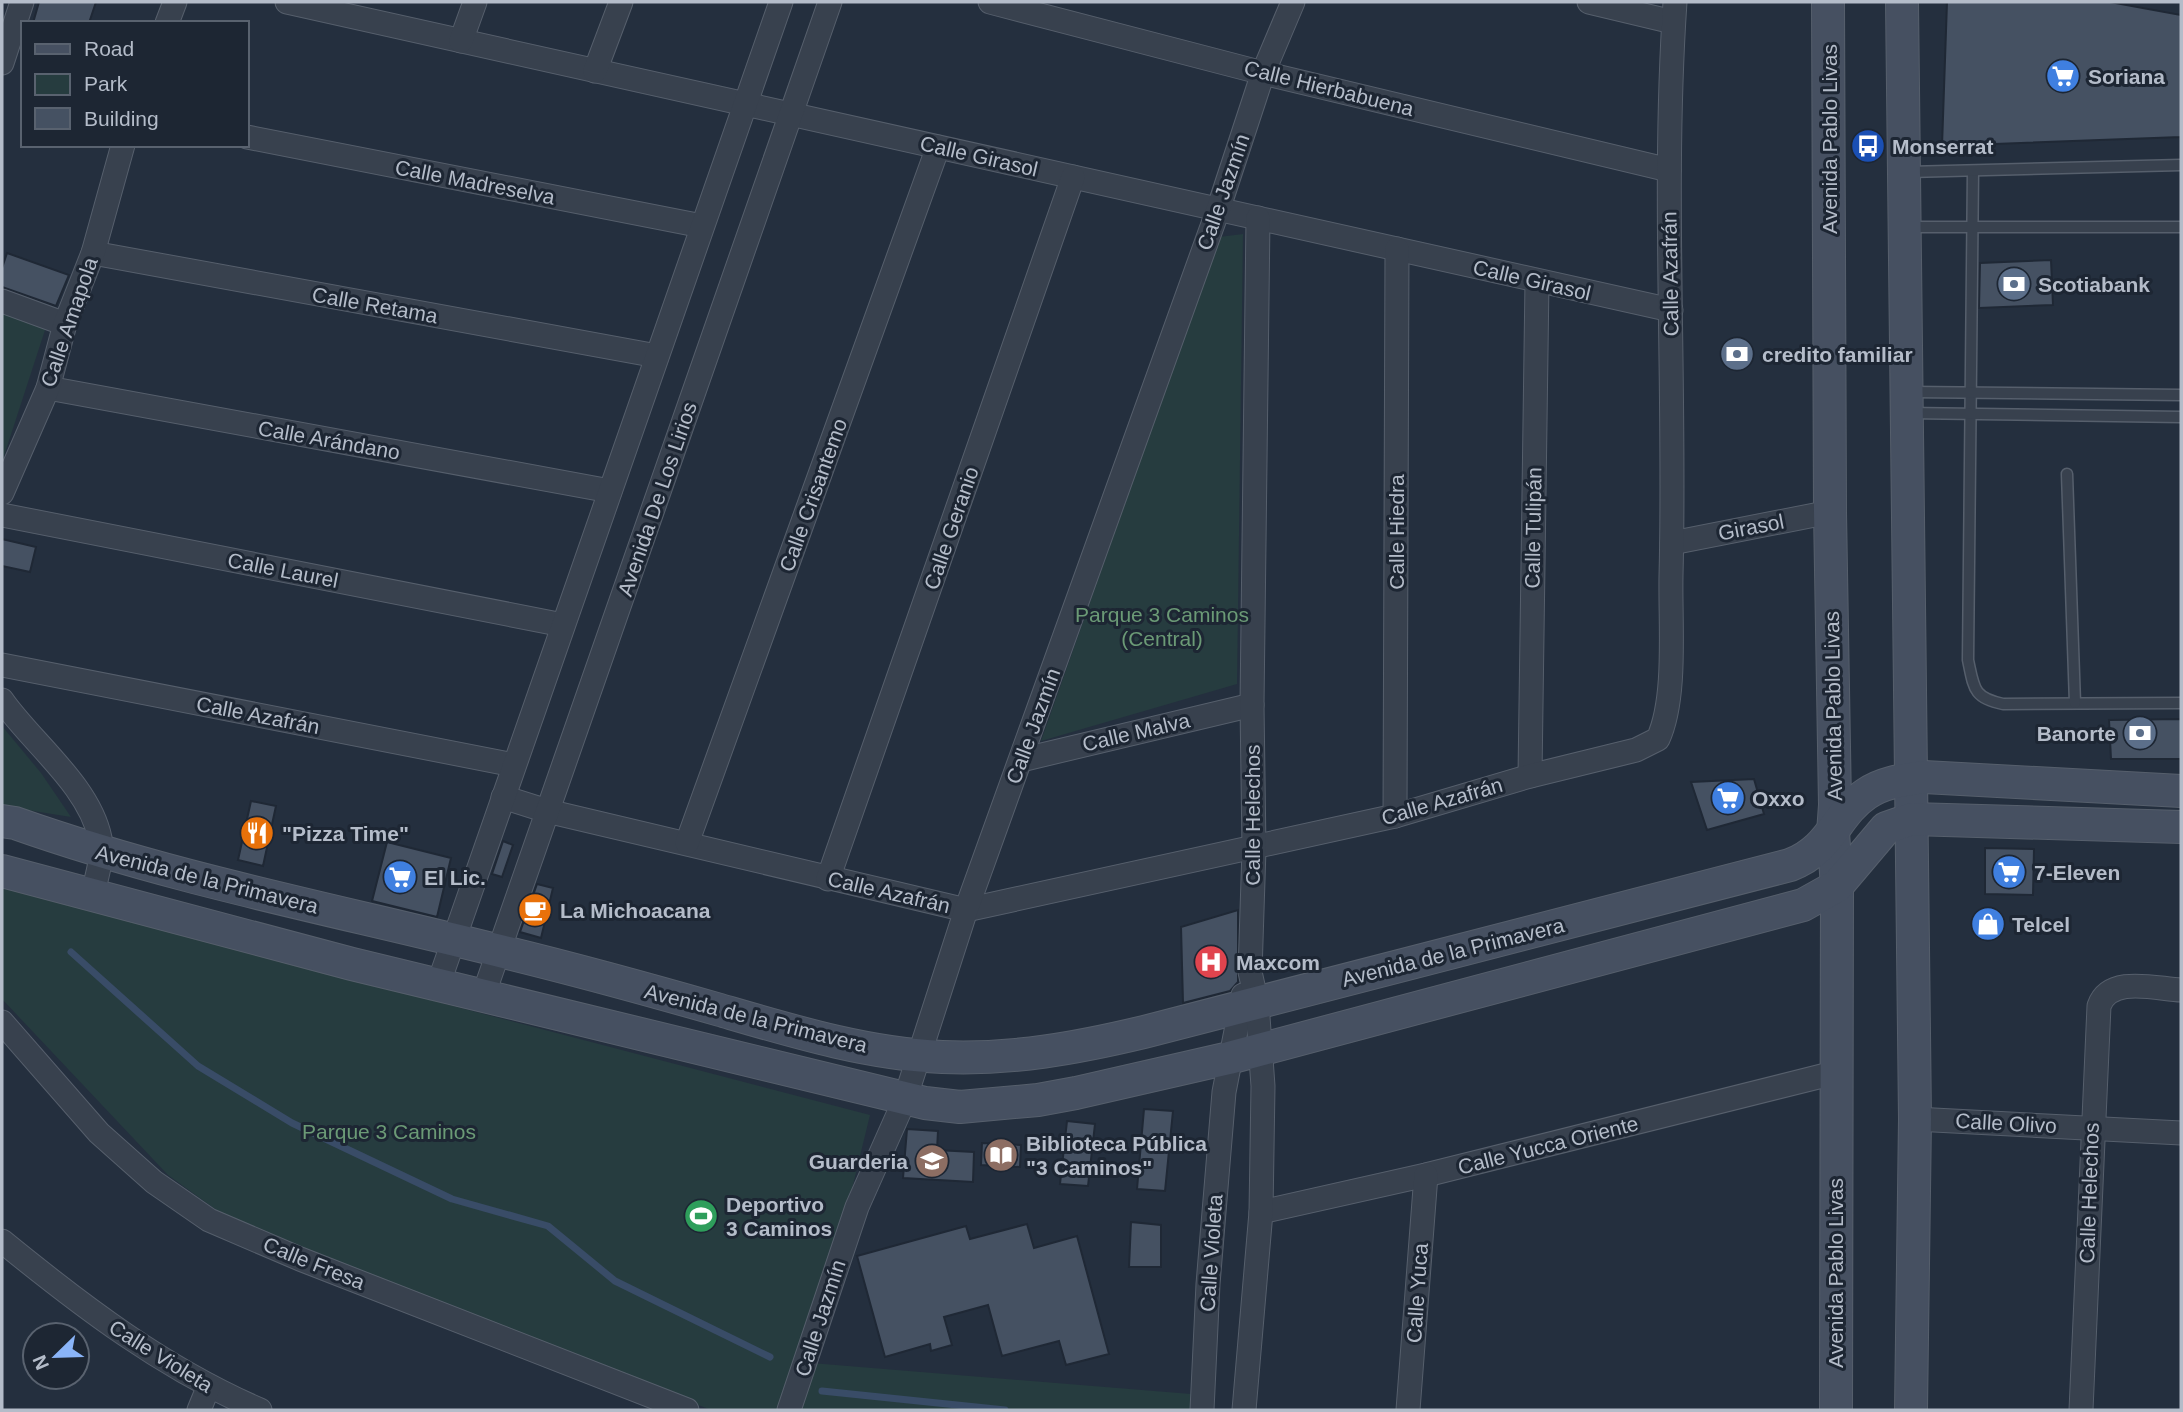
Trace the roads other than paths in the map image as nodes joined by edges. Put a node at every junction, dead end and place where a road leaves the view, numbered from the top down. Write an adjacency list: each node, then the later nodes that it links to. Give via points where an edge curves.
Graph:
1 (22, 2): 17 (street)
2 (175, 2): 15 (street)
3 (287, 2): 13 (street, Calle Girasol)
4 (475, 2): 16 (street)
5 (621, 2): 18 (street)
6 (782, 2): 20 (street)
7 (830, 2): 21 (street, Avenida De Los Lirios)
8 (990, 2): 19 (street, Calle Hierbabuena)
9 (1293, 2): 19 (street, Calle Jazmín)
10 (1590, 2): 14 (street)
11 (1828, 2): 54 (street, Avenida Pablo Livas)
12 (1902, 2): 28 (street)
13 (319, 5): 16 (street, Calle Girasol)
14 (1674, 12): 26 (street, Calle Azafrán)
15 (168, 21)
16 (461, 41): 18 (street, Calle Girasol)
17 (2, 63)
18 (595, 71): 20 (street, Calle Girasol)
19 (1263, 73): 26 (street, Calle Hierbabuena); 30 (street, Calle Jazmín)
20 (746, 104): 21 (street, Calle Girasol); 32 (street)
21 (792, 114): 24 (street, Calle Girasol); 69 (street, Avenida De Los Lirios)
22 (248, 137): 32 (street, Calle Madreselva)
23 (122, 147): 37 (street, Calle Amapola)
24 (938, 147): 29 (street, Calle Girasol); 75 (street, Calle Crisantemo)
25 (2181, 164): 27 (lane)
26 (1669, 170): 40 (street, Calle Azafrán)
27 (1973, 171): 28 (lane); 34 (lane)
28 (1904, 172): 33 (street)
29 (1073, 177): 30 (street, Calle Girasol); 79 (street, Calle Geranio)
30 (1218, 210): 31 (street, Calle Girasol); 63 (street, Calle Jazmín)
31 (1258, 218): 36 (street, Calle Girasol); 62 (street, Calle Helechos)
32 (702, 226): 42 (street)
33 (1905, 227): 34 (lane); 47 (street)
34 (1972, 227): 35 (lane); 44 (lane)
35 (2181, 227)
36 (1397, 249): 38 (street, Calle Girasol); 70 (street, Calle Hiedra)
37 (93, 253): 41 (street, Calle Amapola); 42 (street, Calle Retama)
38 (1536, 281): 40 (street, Calle Girasol); 65 (street, Calle Tulipán)
39 (2, 301): 41 (street)
40 (1671, 310): 56 (street, Calle Azafrán)
41 (65, 324): 43 (street, Calle Amapola)
42 (657, 356): 52 (street)
43 (48, 388): 52 (street, Calle Arándano); 53 (street, Calle Amapola)
44 (1970, 393): 45 (lane); 47 (lane); 48 (lane)
45 (2036, 393): 46 (lane); 49 (lane)
46 (2181, 395)
47 (1905, 403): 48 (lane); 66 (street)
48 (1971, 413): 49 (lane); 61 (lane, via 1968,660 1976,692 1987,701 2003,704)
49 (2035, 414): 50 (lane)
50 (2181, 417)
51 (2067, 474): 61 (lane)
52 (610, 491): 57 (street)
53 (2, 493)
54 (1830, 512): 56 (street, Girasol); 74 (street, Avenida Pablo Livas)
55 (2, 515): 57 (street, Calle Laurel)
56 (1672, 543): 65 (street, Calle Azafrán, via 1668,710 1658,739 1636,750)
57 (563, 625): 64 (street)
58 (2, 665): 64 (street, Calle Azafrán)
59 (2, 700): 77 (street, via 81,799 95,824)
60 (2181, 703): 61 (lane)
61 (2075, 704)
62 (1252, 705): 63 (street, Calle Malva); 76 (street, Calle Helechos)
63 (1021, 760): 82 (street, Calle Jazmín)
64 (514, 765): 68 (street)
65 (1530, 776): 70 (street, Calle Azafrán)
66 (1911, 779): 67 (street, Avenida de la Primavera); 71 (street); 74 (street, Avenida de la Primavera, via 1865,794)
67 (2181, 791)
68 (503, 797): 69 (street, Calle Azafrán); 83 (street)
69 (547, 811): 75 (street, Calle Azafrán); 84 (street, Avenida De Los Lirios)
70 (1395, 816): 76 (street, Calle Azafrán)
71 (1912, 818): 73 (street); 80 (street, Avenida de la Primavera, via 1886,828); 95 (street)
72 (2, 821): 77 (street, Avenida de la Primavera)
73 (2181, 827)
74 (1833, 833): 80 (street, Avenida Pablo Livas); 88 (street, Avenida de la Primavera, via 1806,859 1790,865)
75 (687, 843): 79 (street, Calle Azafrán)
76 (1254, 849): 82 (street, Calle Azafrán); 88 (street, Calle Helechos)
77 (101, 853): 81 (street); 83 (street, Avenida de la Primavera)
78 (2, 871): 81 (street, Avenida de la Primavera)
79 (828, 879): 82 (street, Calle Azafrán)
80 (1837, 886): 90 (street, Avenida de la Primavera, via 1803,905); 93 (street, Avenida Pablo Livas)
81 (92, 897): 85 (street, Avenida de la Primavera)
82 (967, 910): 91 (street, Calle Jazmín)
83 (453, 940): 84 (street, Avenida de la Primavera); 85 (street)
84 (499, 950): 87 (street, Avenida De Los Lirios); 91 (street, Avenida de la Primavera, via 797,1032)
85 (438, 985): 87 (street, Avenida de la Primavera)
86 (2181, 990): 96 (street, Calle Helechos, via 2120,986 2107,993 2099,1006)
87 (483, 996): 94 (street, Avenida de la Primavera)
88 (1248, 1005): 90 (street, Calle Helechos); 91 (street, Avenida de la Primavera, via 1072,1050 1002,1057); 92 (street, Calle Violeta)
89 (2, 1022): 104 (street, Calle Fresa, via 99,1133 154,1182 209,1220)
90 (1260, 1049): 92 (street, Avenida de la Primavera); 99 (street, Calle Helechos)
91 (918, 1056): 94 (street, Calle Jazmín)
92 (1229, 1058): 94 (street, Avenida de la Primavera, via 1038,1101 960,1107); 106 (street, Calle Violeta, via 1208,1284)
93 (1834, 1073): 98 (street, Calle Yucca Oriente); 109 (street, Avenida Pablo Livas)
94 (905, 1099): 105 (street, Calle Jazmín, via 857,1208)
95 (1915, 1119): 96 (street, Calle Olivo); 110 (street)
96 (2091, 1128): 97 (street, Calle Olivo); 111 (street, Calle Helechos)
97 (2181, 1133)
98 (1426, 1175): 99 (street, Calle Yucca Oriente); 108 (street, Calle Yuca)
99 (1261, 1212): 107 (street, Calle Helechos)
100 (2, 1241): 101 (street, Calle Violeta, via 89,1312)
101 (208, 1388): 102 (street); 103 (street, Calle Violeta)
102 (199, 1410)
103 (260, 1410)
104 (687, 1410)
105 (789, 1410)
106 (1202, 1410)
107 (1244, 1410)
108 (1408, 1410)
109 (1836, 1410)
110 (1911, 1410)
111 (2081, 1410)

